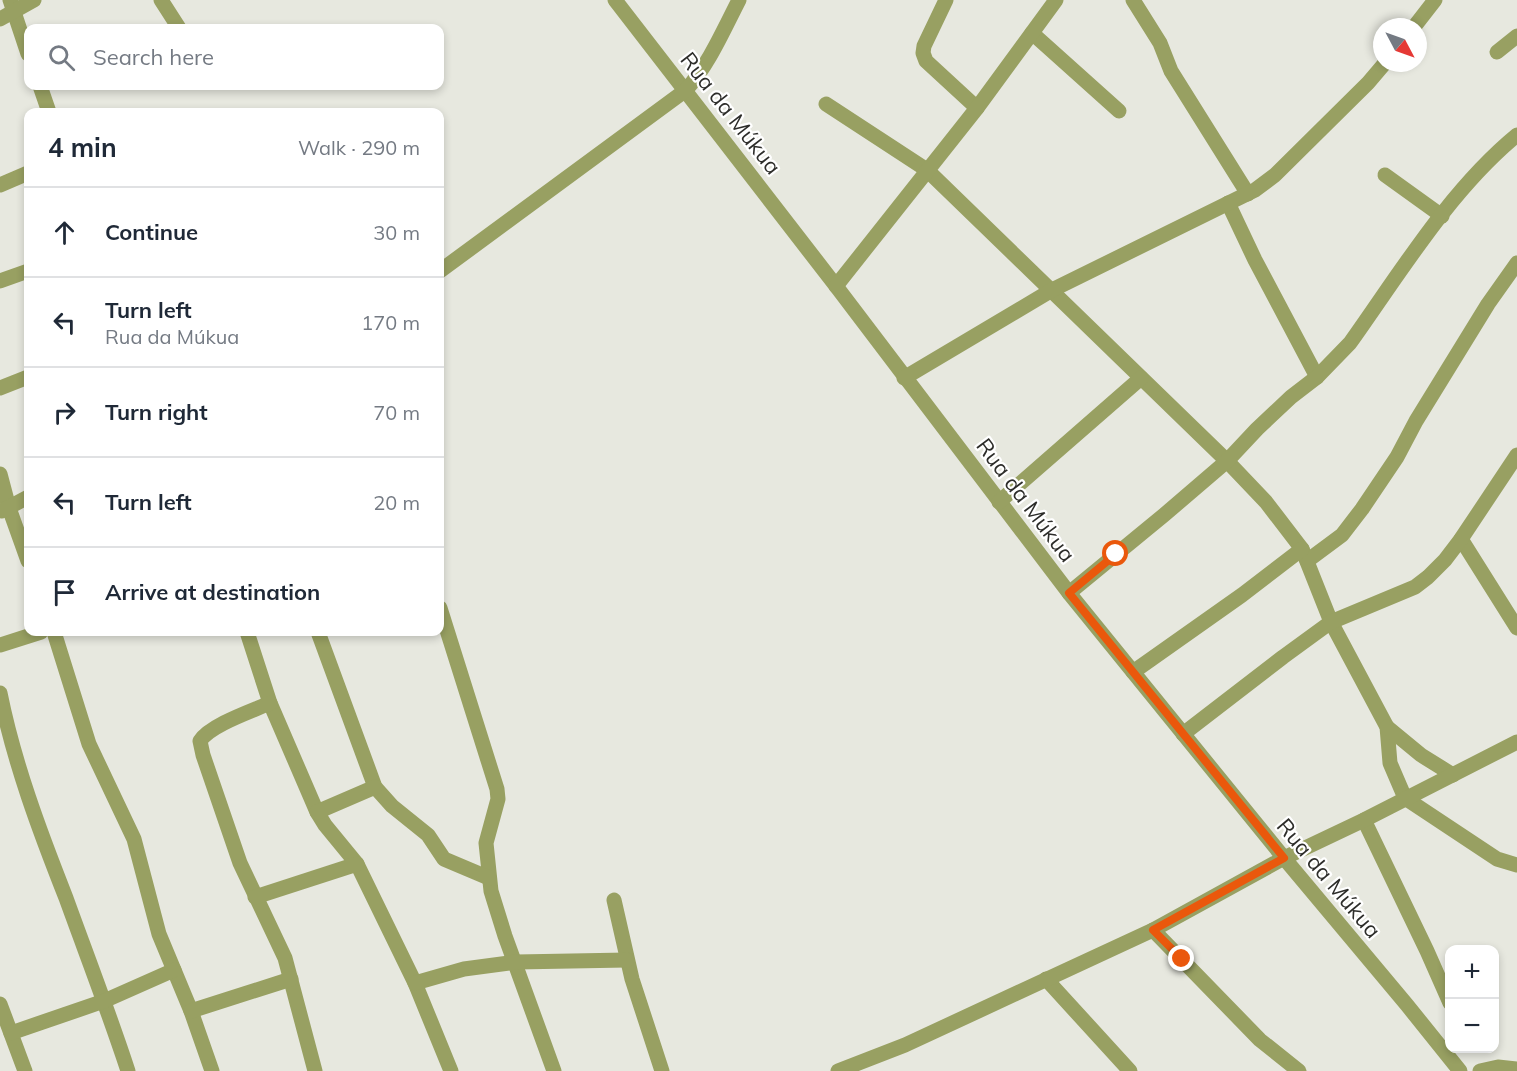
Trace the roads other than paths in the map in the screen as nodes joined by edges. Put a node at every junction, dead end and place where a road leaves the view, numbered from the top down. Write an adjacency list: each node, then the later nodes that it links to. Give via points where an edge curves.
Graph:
1 (34, 0): 9 (street)
2 (161, 0): 11 (street)
3 (615, 0): 18 (street, Rua da Múkua)
4 (739, 0): 18 (street, via 696,79)
5 (946, 0): 21 (street, via 923,53 926,61)
6 (1056, 0): 12 (street)
7 (1435, 0): 10 (street)
8 (1138, 2): 28 (street, via 1171,71)
9 (8, 10): 14 (street)
10 (1421, 18)
11 (176, 24)
12 (1032, 33): 21 (street); 22 (street)
13 (1517, 36): 15 (street)
14 (24, 45)
15 (1497, 52)
16 (1376, 72): 28 (street, via 1275,175)
17 (41, 90): 20 (street)
18 (686, 90): 32 (street); 35 (street, Rua da Múkua)
19 (826, 104): 24 (street)
20 (48, 108)
21 (977, 108): 24 (street)
22 (1119, 111)
23 (1517, 135): 30 (street, via 1475,174)
24 (927, 170): 35 (street); 36 (street)
25 (24, 175): 27 (street)
26 (1385, 175): 30 (street)
27 (0, 185)
28 (1248, 194): 29 (street)
29 (1228, 203): 36 (street); 37 (street)
30 (1442, 216): 37 (street, via 1350,343)
31 (1517, 263): 50 (street, via 1362,509 1342,535)
32 (444, 268)
33 (24, 272): 34 (street)
34 (0, 281)
35 (836, 286): 38 (street, Rua da Múkua)
36 (1052, 290): 38 (street); 39 (street)
37 (1317, 376): 43 (street, via 1278,408)
38 (904, 378): 46 (street, Rua da Múkua)
39 (1141, 378): 43 (street); 46 (street)
40 (24, 379): 41 (street)
41 (0, 388)
42 (1517, 455): 48 (street)
43 (1227, 461): 50 (street, via 1266,502); 51 (street)
44 (0, 474): 47 (street)
45 (24, 499): 47 (street)
46 (999, 502): 51 (street, Rua da Múkua)
47 (4, 510): 49 (street)
48 (1461, 539): 53 (street, via 1445,561 1415,587); 54 (street)
49 (24, 552)
50 (1304, 555): 53 (street); 60 (street)
51 (1069, 593): 60 (street, Rua da Múkua)
52 (444, 622): 74 (street, via 497,789 486,843)
53 (1331, 622): 63 (street); 64 (street)
54 (1517, 628)
55 (28, 636): 59 (street)
56 (55, 636): 80 (street, via 89,744 134,839 159,934)
57 (248, 636): 62 (street)
58 (319, 636): 67 (street)
59 (0, 645)
60 (1133, 672): 64 (street, Rua da Múkua)
61 (0, 693): 85 (street, via 43,838)
62 (270, 703): 69 (street); 75 (street, via 214,728 200,741)
63 (1387, 727): 66 (street); 68 (street, via 1390,763)
64 (1183, 734): 71 (street, Rua da Múkua)
65 (1517, 742): 66 (street)
66 (1453, 775): 68 (street)
67 (375, 787): 69 (street); 74 (street, via 428,835 444,859)
68 (1405, 798): 70 (street); 73 (street, via 1497,859)
69 (317, 812): 72 (street)
70 (1364, 820): 71 (street); 84 (street)
71 (1284, 858): 77 (street); 89 (street, Rua da Múkua)
72 (357, 864): 75 (street); 83 (street)
73 (1517, 865)
74 (489, 878): 79 (street)
75 (255, 897): 81 (street)
76 (615, 900): 78 (street)
77 (1153, 930): 82 (street); 100 (street, via 1260,1040)
78 (627, 960): 79 (street); 97 (street)
79 (516, 962): 83 (street, via 464,969); 96 (street)
80 (174, 970): 85 (street); 87 (street)
81 (291, 979): 87 (street); 94 (street)
82 (1046, 979): 98 (street, via 905,1045); 99 (street)
83 (415, 983): 95 (street)
84 (1447, 999)
85 (104, 1001): 88 (street); 92 (street)
86 (0, 1004): 88 (street)
87 (191, 1011): 93 (street)
88 (11, 1033): 91 (street)
89 (1454, 1060)
90 (1517, 1069): 101 (street, via 1498,1067)
91 (26, 1071)
92 (128, 1071)
93 (212, 1071)
94 (315, 1071)
95 (451, 1071)
96 (554, 1071)
97 (662, 1071)
98 (838, 1071)
99 (1130, 1071)
100 (1299, 1071)
101 (1480, 1071)

